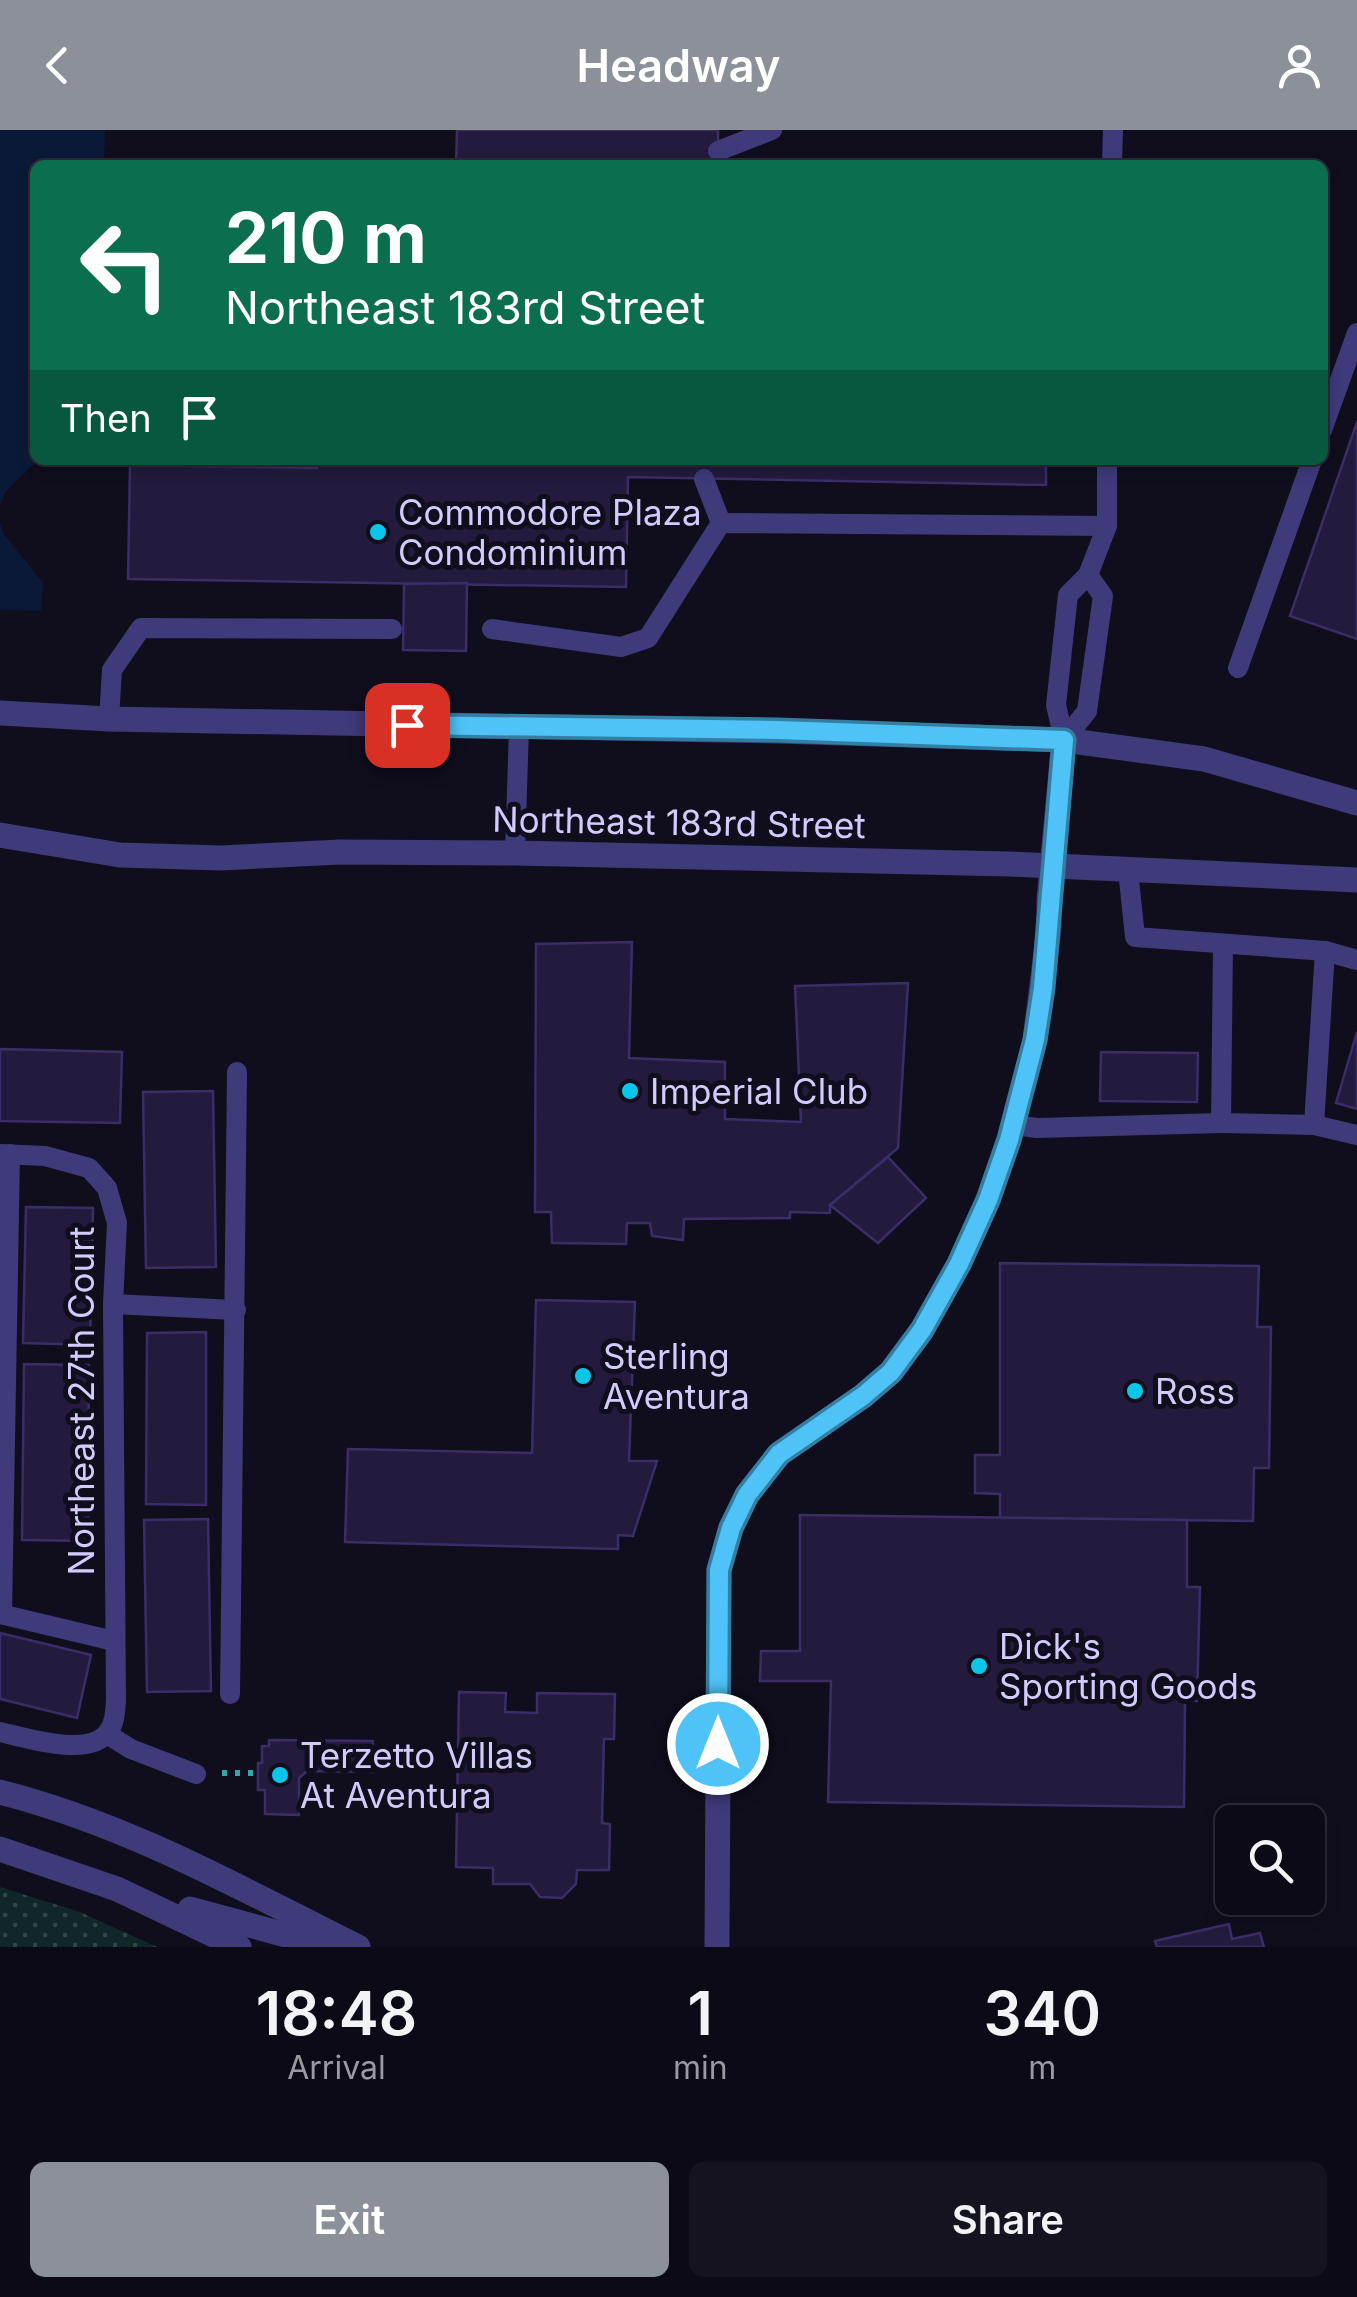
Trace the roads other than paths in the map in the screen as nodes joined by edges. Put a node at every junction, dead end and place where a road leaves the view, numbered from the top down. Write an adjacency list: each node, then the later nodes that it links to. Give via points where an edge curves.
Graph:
1 (772, 130): 3 (lane)
2 (1113, 130): 4 (lane)
3 (718, 151)
4 (1112, 160)
5 (1357, 333): 6 (lane)
6 (1328, 413)
7 (1108, 465): 11 (lane)
8 (1310, 465): 15 (lane)
9 (704, 479): 10 (lane)
10 (721, 523): 11 (lane); 14 (lane, via 648,638 621,647)
11 (1107, 526): 12 (lane)
12 (1088, 575): 19 (lane, via 1068,595 1056,704); 19 (lane, via 1103,596 1090,692 1087,711)
13 (392, 629): 17 (lane, via 141,628 112,670)
14 (492, 629)
15 (1238, 668)
16 (0, 713): 17 (street)
17 (109, 719): 18 (street)
18 (519, 727): 19 (street); 22 (lane)
19 (1064, 740): 20 (street, via 1204,759); 23 (street)
20 (1357, 803)
21 (0, 835): 22 (street, Northeast 183rd Street, via 137,855 221,858)
22 (515, 853): 23 (street, Northeast 183rd Street)
23 (1053, 866): 24 (street, Northeast 183rd Street); 30 (street, via 1038,1022)
24 (1128, 870): 25 (street, Northeast 183rd Street); 26 (lane, via 1135,937)
25 (1357, 880)
26 (1223, 944): 27 (lane); 31 (lane)
27 (1326, 951): 28 (lane); 32 (lane)
28 (1357, 960)
29 (237, 1072): 37 (lane)
30 (1012, 1124): 31 (lane); 50 (street, via 988,1200 922,1330 891,1372 779,1454 731,1528 719,1570)
31 (1221, 1124): 32 (lane)
32 (1314, 1125): 33 (lane)
33 (1357, 1135)
34 (5, 1154): 35 (lane); 36 (lane, Northeast 27th Court, via 89,1168 107,1188 117,1223)
35 (4, 1263): 38 (lane)
36 (113, 1304): 37 (lane); 39 (lane, Northeast 27th Court)
37 (236, 1310): 40 (lane)
38 (1, 1614): 39 (lane)
39 (114, 1641): 42 (lane, Northeast 27th Court, via 116,1701)
40 (230, 1694)
41 (0, 1732): 42 (lane, via 82,1746)
42 (107, 1734): 43 (lane)
43 (196, 1774)
44 (0, 1792): 49 (street, via 146,1843)
45 (0, 1849): 46 (street)
46 (117, 1889): 47 (street); 48 (street)
47 (239, 1947)
48 (330, 1947)
49 (358, 1947)
50 (717, 1947)

